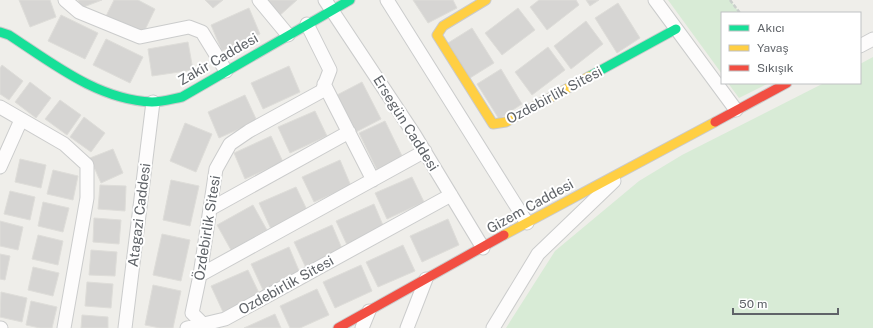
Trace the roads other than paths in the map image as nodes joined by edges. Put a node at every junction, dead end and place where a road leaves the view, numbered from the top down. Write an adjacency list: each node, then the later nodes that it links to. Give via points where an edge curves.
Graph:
1 (65, 0): 15 (street, via 79,12 140,37 189,27 202,32)
2 (259, 0): 12 (street)
3 (350, 0): 7 (street, Zakir Caddesi)
4 (387, 0): 29 (street)
5 (486, 0): 10 (street, Ozdebirlik Sitesi, via 443,26 437,35 493,124 506,122)
6 (655, 0): 10 (street)
7 (329, 5): 9 (street, Zakir Caddesi); 23 (street, Ersegün Caddesi)
8 (0, 24): 11 (street)
9 (307, 24): 12 (street, Zakir Caddesi); 16 (street, via 330,70)
10 (676, 29): 20 (street)
11 (4, 34): 18 (street, Zakir Caddesi, via 74,77 113,96)
12 (288, 35): 15 (street, Zakir Caddesi)
13 (873, 39): 14 (street)
14 (861, 45)
15 (226, 71): 18 (street, Zakir Caddesi, via 182,97)
16 (324, 84): 22 (street); 28 (street, Özdebirlik Sitesi, via 322,91 230,144 216,169)
17 (785, 84): 20 (street, Gizem Caddesi)
18 (153, 102): 36 (street, Atagazi Caddesi)
19 (0, 107): 21 (street)
20 (736, 110): 25 (street, Gizem Caddesi)
21 (21, 120): 24 (street); 35 (street, via 64,144 87,165 87,198)
22 (349, 132): 26 (street); 28 (street)
23 (425, 151): 26 (street); 27 (street, Ersegün Caddesi)
24 (0, 167)
25 (622, 172): 29 (street, Gizem Caddesi); 41 (street, via 538,254)
26 (373, 180): 31 (street)
27 (452, 195): 30 (street, Ersegün Caddesi); 34 (street, Ozdebirlik Sitesi, via 225,319)
28 (210, 209): 31 (street, Özdebirlik Sitesi)
29 (527, 223): 30 (street, Gizem Caddesi)
30 (483, 248): 32 (street, Gizem Caddesi)
31 (200, 275): 34 (street, Özdebirlik Sitesi, via 192,313)
32 (426, 279): 33 (street, Gizem Caddesi); 40 (street)
33 (369, 311): 38 (street, Gizem Caddesi); 39 (street)
34 (202, 323): 37 (street, Ozdebirlik Sitesi)
35 (64, 328)
36 (125, 328)
37 (187, 328)
38 (338, 328)
39 (362, 328)
40 (407, 328)
41 (492, 328)

